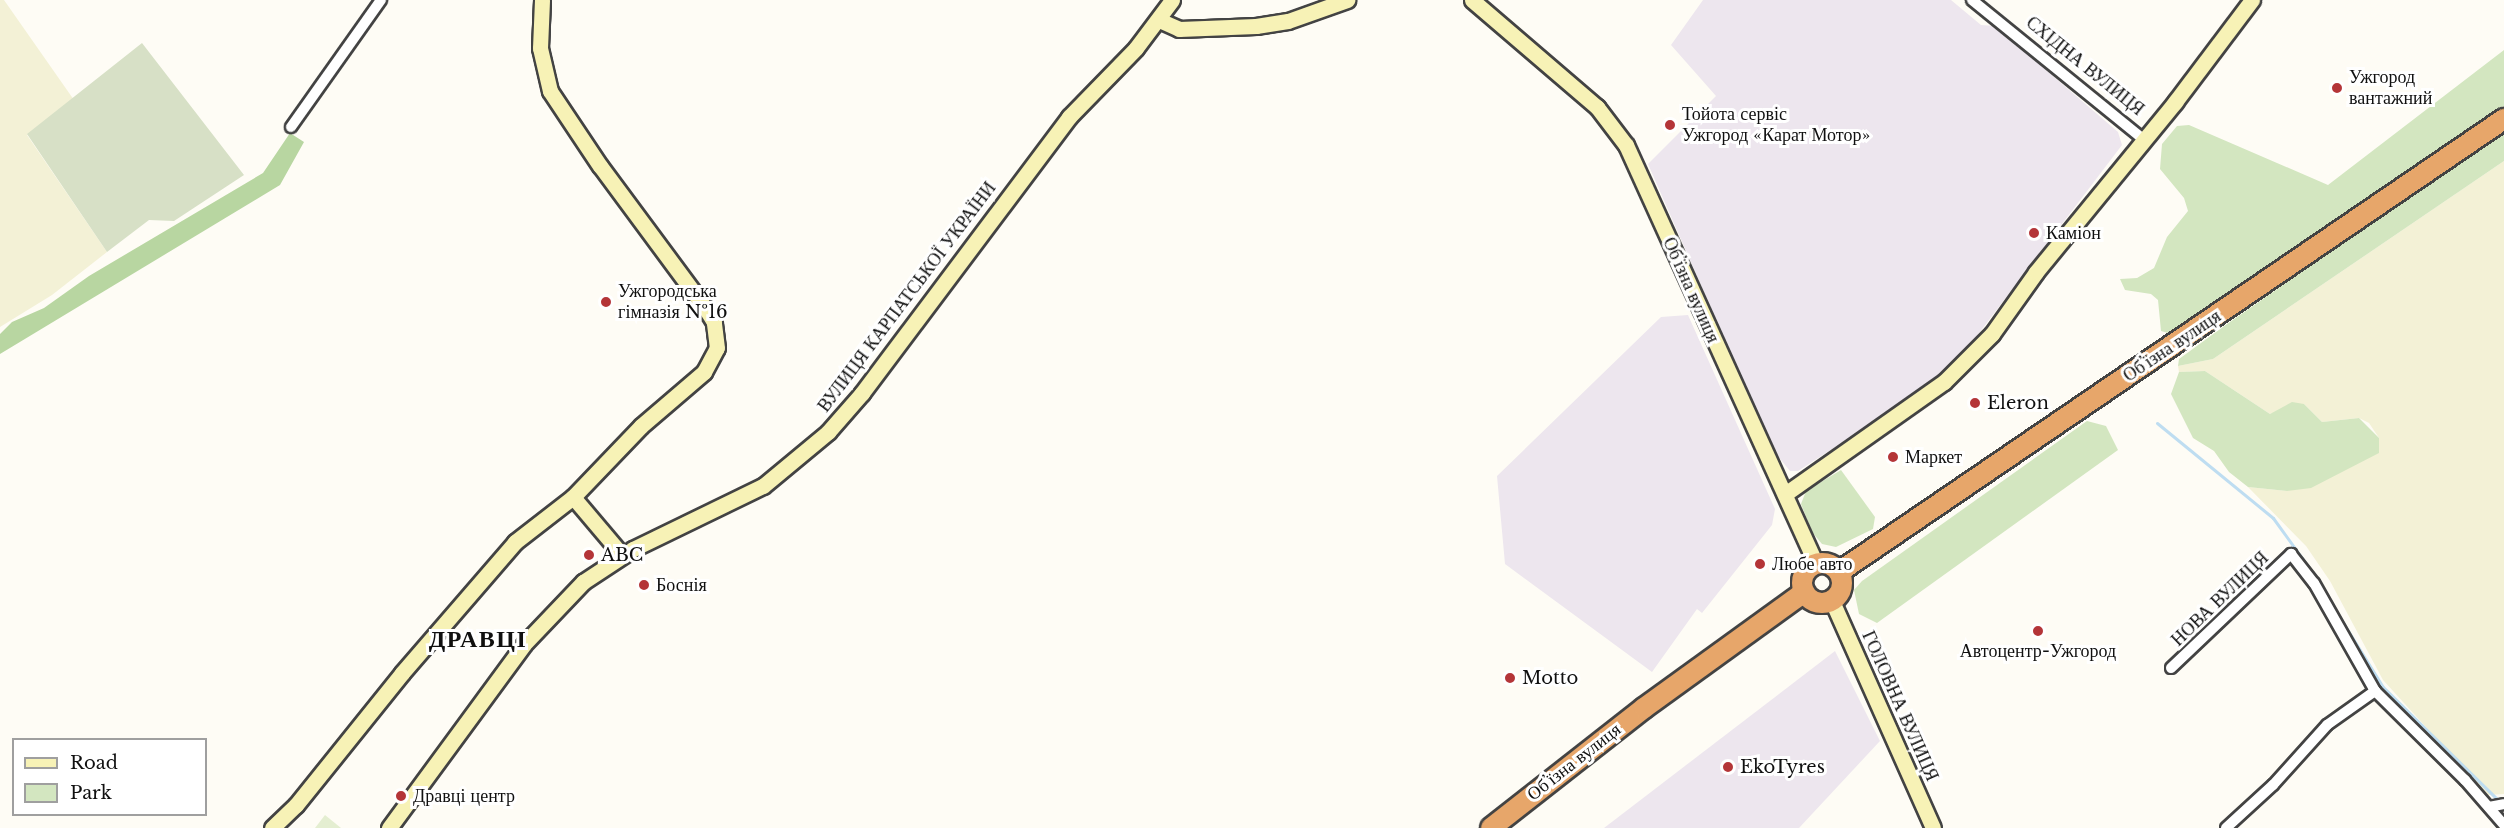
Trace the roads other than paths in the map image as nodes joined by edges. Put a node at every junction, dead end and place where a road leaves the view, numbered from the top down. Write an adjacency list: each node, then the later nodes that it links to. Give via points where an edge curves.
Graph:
1 (381, 0): 9 (street)
2 (542, 0): 12 (street, via 540,48 550,91 706,309 717,336 713,359 704,372 641,426)
3 (1347, 0): 7 (street, via 1288,21 1256,26 1179,29)
4 (1472, 0): 11 (street, Обʼїзна вулиця, via 1565,77 1610,121 1637,168)
5 (1972, 0): 10 (street, СХІДНА ВУЛИЦЯ)
6 (2252, 0): 10 (street, СХІДНА ВУЛИЦЯ)
7 (1166, 9): 13 (street, ВУЛИЦЯ КАРПАТСЬКОЇ УКРАЇНИ, via 1069,117 828,432 763,486)
8 (2504, 119): 15 (highway, Обʼїзна вулиця)
9 (291, 127)
10 (2144, 140): 11 (street, СХІДНА ВУЛИЦЯ, via 1992,334 1944,382)
11 (1785, 494): 14 (street, Обʼїзна вулиця)
12 (573, 497): 13 (street); 23 (street, via 515,542 402,672 296,805)
13 (622, 555): 24 (street, ВУЛИЦЯ КАРПАТСЬКОЇ УКРАЇНИ, via 583,582 524,644)
14 (1815, 564): 15 (highway, via 1829,564); 16 (highway, via 1803,579)
15 (1839, 572): 17 (highway, via 1842,585)
16 (1804, 592): 17 (highway, via 1813,601); 25 (highway, Обʼїзна вулиця, via 1635,714)
17 (1832, 601): 26 (street, ГОЛОВНА ВУЛИЦЯ)
18 (2171, 668): 19 (street, НОВА ВУЛИЦЯ, via 2291,554 2314,583)
19 (2375, 691): 21 (street); 27 (street, via 2327,725)
20 (2504, 804): 21 (street)
21 (2489, 807): 22 (street)
22 (2504, 825)
23 (272, 828)
24 (389, 828)
25 (1491, 828)
26 (1933, 828)
27 (2226, 828)

